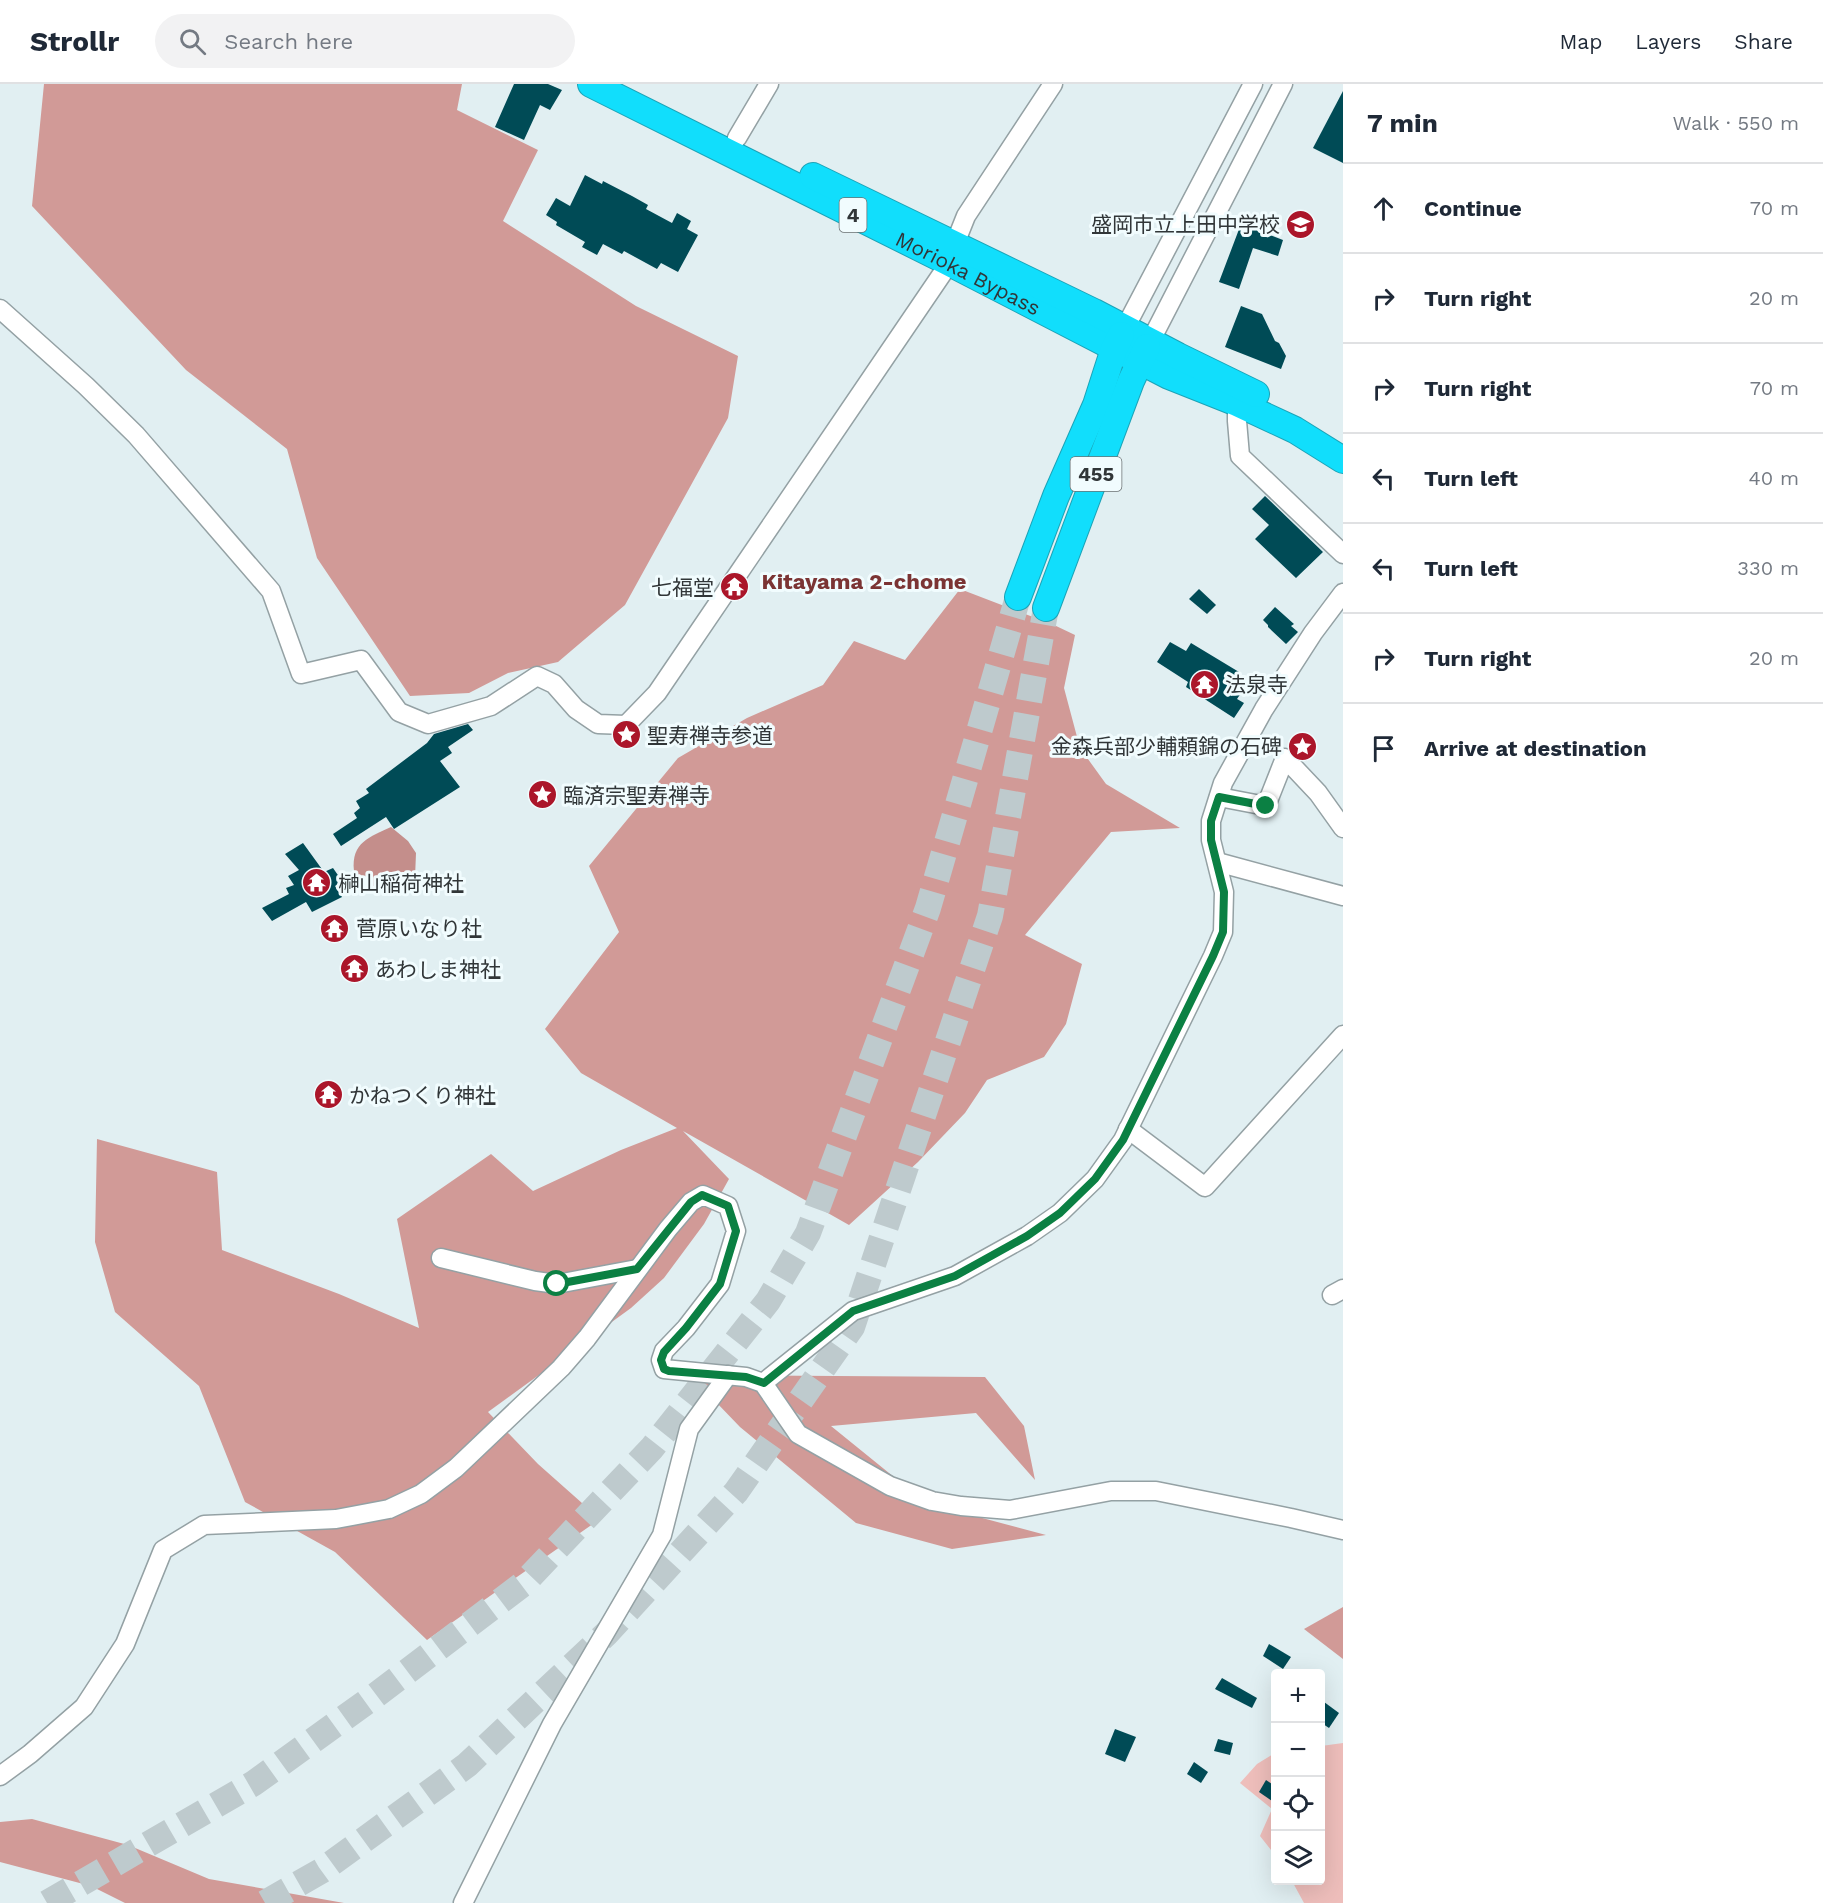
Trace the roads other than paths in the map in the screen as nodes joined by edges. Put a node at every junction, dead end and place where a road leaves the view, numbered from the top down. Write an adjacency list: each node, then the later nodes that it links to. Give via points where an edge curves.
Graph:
1 (591, 84): 8 (highway, Morioka Bypass / 4)
2 (628, 84): 7 (highway, Morioka Bypass / 4)
3 (769, 84): 7 (street)
4 (1053, 84): 8 (street, via 966,216)
5 (1253, 84): 10 (street)
6 (1283, 84): 11 (street)
7 (737, 138): 8 (highway, Morioka Bypass / 4)
8 (952, 253): 9 (street, via 944,271 657,693 626,725 598,724 576,709 554,684 537,676 491,706 429,724 399,712 361,660 301,674 271,591 136,435); 10 (highway, Morioka Bypass / 4)
9 (0, 309)
10 (1119, 339): 11 (highway, Morioka Bypass / 4); 17 (highway, 455)
11 (1145, 351): 12 (highway, Morioka Bypass / 4, via 1169,376); 13 (highway, Morioka Bypass / 4, via 1264,398); 18 (highway, 455)
12 (1238, 403): 14 (highway, Morioka Bypass / 4, via 1295,429); 15 (street, via 1240,456)
13 (1343, 442)
14 (1343, 460)
15 (1343, 554)
16 (1343, 593): 19 (street, via 1264,709)
17 (1018, 597)
18 (1046, 608)
19 (1219, 797): 20 (street, via 1266,806 1284,758 1318,793); 21 (street, via 1211,821)
20 (1343, 828)
21 (1217, 862): 22 (street); 26 (street, via 1224,892 1223,932)
22 (1312, 887): 23 (street); 24 (street)
23 (1343, 896)
24 (1343, 903)
25 (1343, 1035): 26 (street, via 1205,1187)
26 (1128, 1129): 30 (street, via 1095,1179 1060,1213 955,1276 853,1311)
27 (441, 1258): 28 (street, via 557,1284)
28 (637, 1269): 29 (street, via 691,1202 702,1195 728,1206 736,1231 720,1284 661,1360 669,1371); 32 (street, via 561,1368 456,1468 421,1494 389,1509 336,1519 204,1525 163,1550 124,1644 84,1707)
29 (728, 1375): 30 (street); 33 (street, via 689,1429 662,1535 552,1724)
30 (764, 1383): 31 (street, via 798,1434 890,1486 932,1501 1010,1510 1111,1491 1156,1491)
31 (1343, 1530)
32 (0, 1776)
33 (463, 1903)

